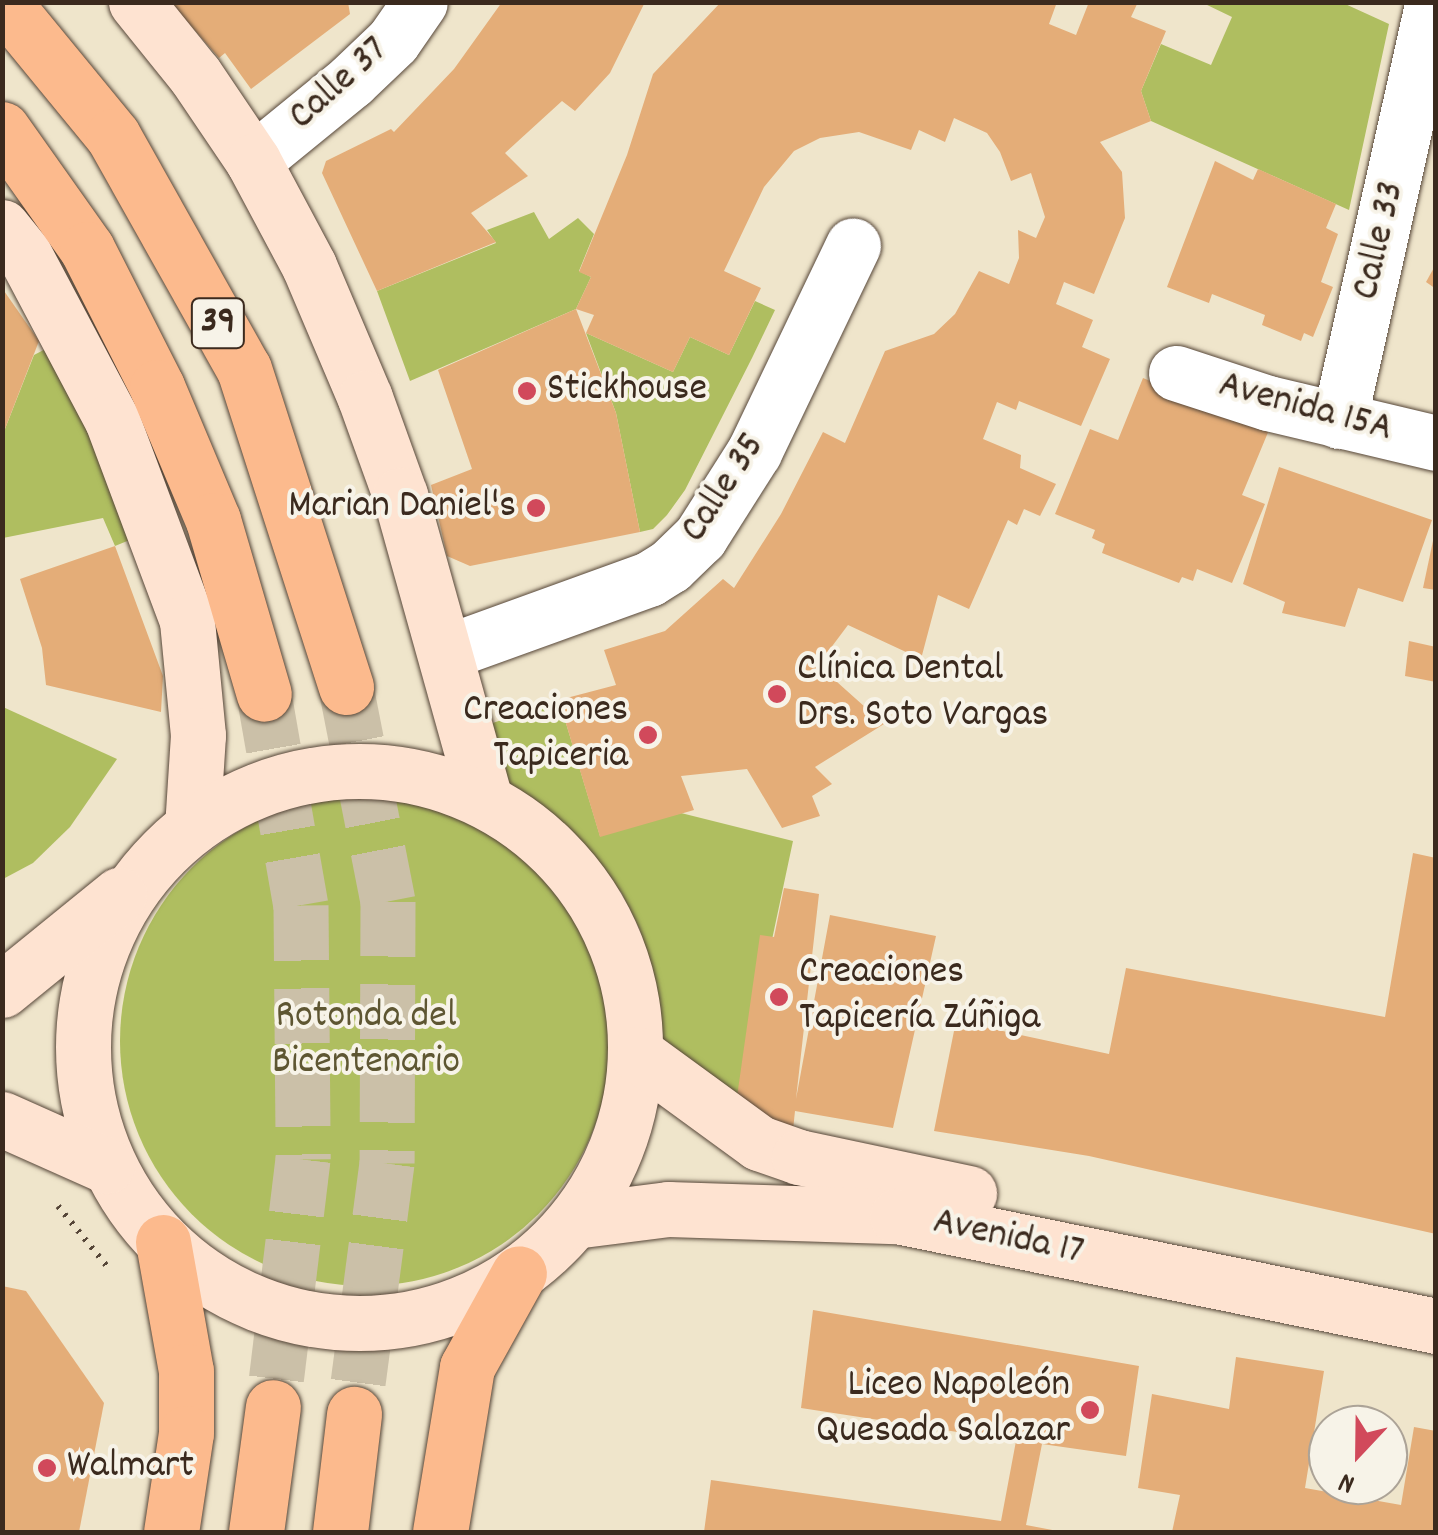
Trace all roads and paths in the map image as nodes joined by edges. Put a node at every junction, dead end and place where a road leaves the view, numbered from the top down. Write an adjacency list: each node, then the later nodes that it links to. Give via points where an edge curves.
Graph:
1 (3, 2): 13 (highway, 39, via 114,136 244,370)
2 (136, 2): 6 (main road)
3 (420, 2): 6 (street, Calle 37, via 351,81)
4 (1433, 18): 10 (street, Calle 33)
5 (2, 129): 14 (highway, 39, via 87,249 157,387 213,520)
6 (253, 161): 12 (main road, via 309,266 366,398)
7 (2, 226): 16 (main road, via 24,254 112,420 187,621 198,736)
8 (853, 246): 12 (street, Calle 35, via 754,452 700,537 649,579)
9 (1176, 373): 10 (street, Avenida 15A)
10 (1339, 421): 11 (street, Avenida 15A)
11 (1436, 443)
12 (446, 652): 15 (main road)
13 (346, 687)
14 (264, 694)
15 (485, 800): 16 (main road, via 433,780 378,770 322,772 268,785); 19 (main road, via 549,845 597,906 628,978)
16 (192, 827): 17 (main road)
17 (133, 884): 18 (main road); 21 (main road, via 99,947 83,1016 84,1088)
18 (2, 990)
19 (637, 1054): 22 (main road, via 619,1143); 25 (main road, Avenida 17, via 759,1143 800,1157)
20 (2, 1119): 21 (main road)
21 (107, 1166): 23 (main road)
22 (574, 1221): 24 (main road); 26 (main road, Avenida 17, via 668,1209 898,1216)
23 (164, 1242): 24 (main road, via 243,1296 336,1322 432,1312); 29 (highway, via 186,1371 186,1433)
24 (519, 1272): 32 (highway, via 467,1367)
25 (1436, 1291)
26 (1436, 1326)
27 (272, 1407): 30 (highway)
28 (354, 1414): 31 (highway)
29 (171, 1532)
30 (256, 1532)
31 (340, 1532)
32 (440, 1532)

